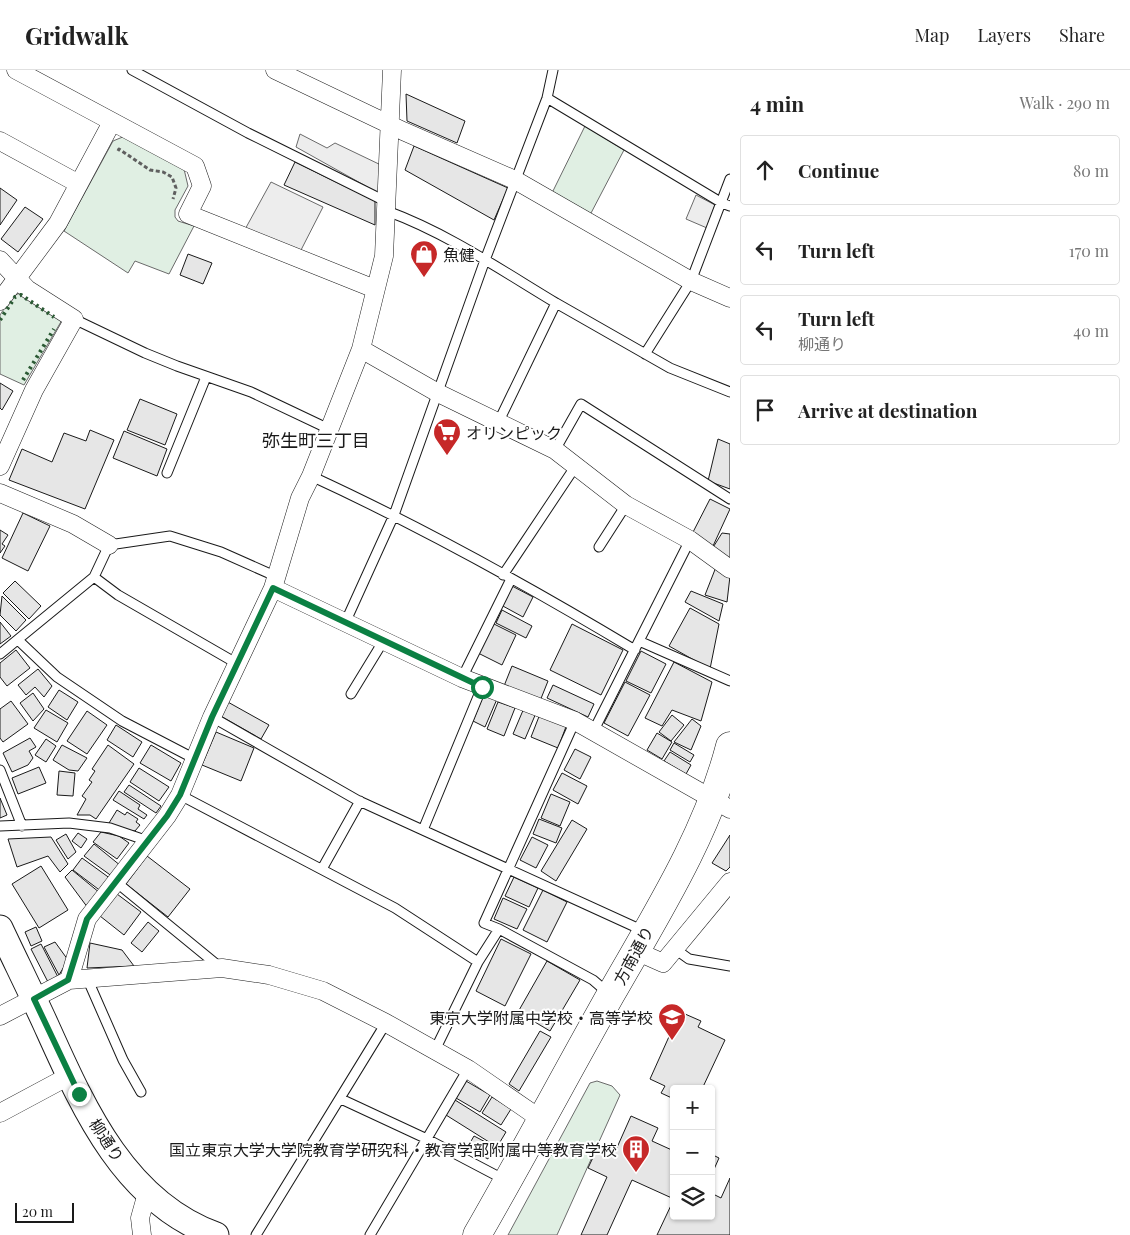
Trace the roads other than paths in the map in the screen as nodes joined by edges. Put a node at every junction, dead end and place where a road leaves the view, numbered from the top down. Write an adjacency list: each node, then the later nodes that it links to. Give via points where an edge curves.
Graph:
1 (16, 70): 7 (street)
2 (132, 70): 14 (lane)
3 (275, 70): 8 (street)
4 (392, 70): 8 (street)
5 (553, 70): 6 (lane)
6 (547, 98): 11 (lane); 13 (lane)
7 (112, 122): 12 (street); 19 (street, via 195,166 202,186 188,214)
8 (391, 124): 11 (street); 14 (street)
9 (0, 141): 12 (street)
10 (730, 178): 13 (lane)
11 (515, 180): 16 (lane); 18 (street)
12 (79, 184): 17 (street, via 58,223)
13 (726, 205): 18 (lane)
14 (387, 206): 16 (lane); 19 (street, via 384,256)
15 (0, 260): 17 (street)
16 (485, 260): 22 (lane); 28 (lane)
17 (16, 277): 21 (street); 23 (street, via 27,289)
18 (691, 281): 20 (street); 25 (lane)
19 (375, 289): 24 (street)
20 (730, 298)
21 (0, 301)
22 (556, 303): 25 (lane); 29 (lane)
23 (74, 319): 26 (lane, via 145,353); 32 (street, via 34,390)
24 (361, 349): 28 (street); 30 (street)
25 (644, 354): 27 (lane)
26 (206, 377): 30 (lane, via 251,392); 34 (lane)
27 (730, 392)
28 (438, 393): 29 (street); 39 (lane)
29 (498, 422): 31 (street)
30 (329, 429): 35 (street)
31 (555, 450): 33 (street); 37 (lane, via 582,404)
32 (0, 466)
33 (575, 467): 38 (street); 44 (lane)
34 (167, 473)
35 (311, 476): 39 (lane); 46 (street, via 300,498)
36 (0, 494): 41 (street, via 73,524)
37 (730, 499)
38 (626, 505): 40 (street); 42 (lane)
39 (394, 515): 44 (lane); 47 (lane)
40 (690, 540): 43 (street); 50 (lane)
41 (109, 545): 45 (lane); 46 (lane, via 170,536 221,552)
42 (599, 547)
43 (730, 569)
44 (507, 577): 51 (lane); 54 (lane)
45 (94, 578): 48 (lane); 53 (lane)
46 (274, 582): 47 (street); 53 (street)
47 (345, 623): 49 (street)
48 (18, 640): 52 (lane); 62 (lane, via 57,677 122,720)
49 (384, 640): 54 (street); 57 (lane)
50 (639, 641): 51 (lane); 55 (lane)
51 (635, 650): 60 (lane)
52 (0, 654)
53 (236, 663): 58 (street)
54 (462, 678): 56 (street)
55 (730, 681)
56 (482, 687): 59 (street); 69 (lane)
57 (351, 694)
58 (212, 717): 62 (street); 65 (lane)
59 (575, 721): 60 (street); 72 (lane)
60 (594, 730): 66 (street)
61 (730, 746): 66 (main road, 方南通り)
62 (195, 759): 64 (street)
63 (0, 770): 68 (lane)
64 (180, 795): 70 (street); 71 (lane)
65 (360, 801): 69 (lane); 71 (lane)
66 (722, 804): 77 (main road, 方南通り)
67 (0, 826): 68 (lane)
68 (22, 826): 70 (lane, via 69,823 110,828)
69 (423, 830): 72 (lane)
70 (148, 841): 73 (street)
71 (322, 869): 79 (lane, via 395,908)
72 (510, 869): 76 (lane, via 484,923); 77 (lane)
73 (116, 882): 81 (lane); 83 (street, via 87,919)
74 (730, 882): 78 (street)
75 (0, 928): 85 (street, 柳通り)
76 (499, 929): 79 (lane); 84 (lane, via 593,980)
77 (641, 941): 78 (street, via 663,963); 84 (main road, 方南通り)
78 (675, 949): 80 (lane, via 689,959)
79 (478, 962): 88 (lane)
80 (730, 966)
81 (222, 968): 82 (street); 87 (street, via 269,975 323,991)
82 (87, 978): 83 (street); 91 (lane, via 123,1060)
83 (68, 980): 85 (street)
84 (610, 995): 94 (main road, 方南通り)
85 (34, 999): 86 (street); 90 (street, 柳通り)
86 (0, 1016)
87 (386, 1023): 88 (street); 92 (lane)
88 (435, 1050): 89 (street)
89 (468, 1069): 94 (street); 95 (lane)
90 (69, 1076): 93 (street); 97 (street, 柳通り, via 102,1137)
91 (141, 1092)
92 (341, 1099): 95 (lane); 100 (lane)
93 (0, 1113)
94 (542, 1120): 96 (main road, 方南通り)
95 (428, 1138): 96 (lane); 101 (lane)
96 (508, 1181): 102 (main road, 方南通り)
97 (147, 1193): 98 (street, via 140,1218); 99 (street, 柳通り)
98 (142, 1235)
99 (216, 1235)
100 (256, 1235)
101 (370, 1235)
102 (477, 1235)

